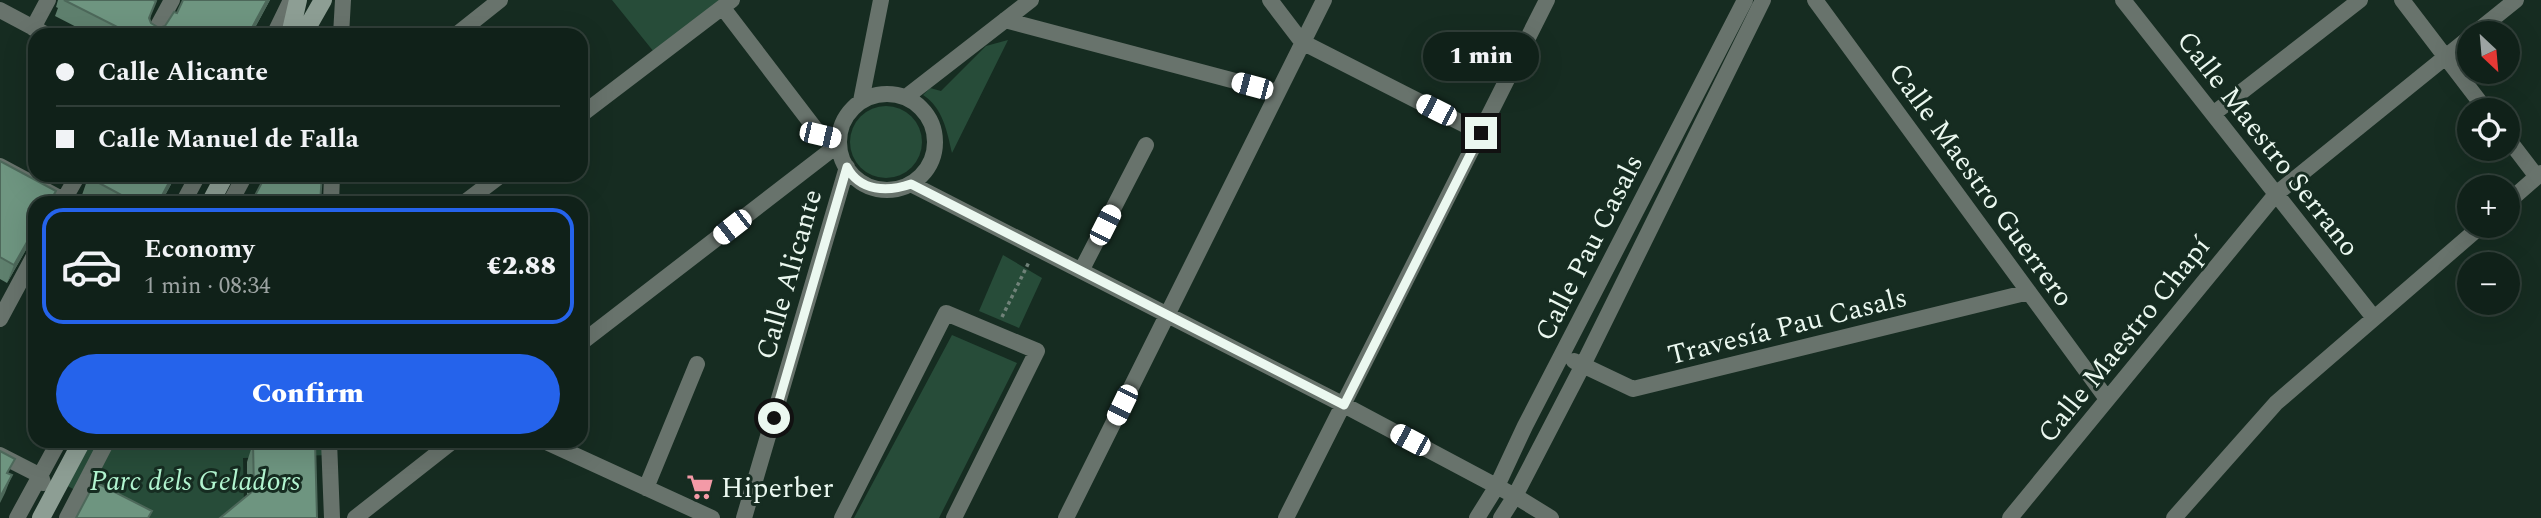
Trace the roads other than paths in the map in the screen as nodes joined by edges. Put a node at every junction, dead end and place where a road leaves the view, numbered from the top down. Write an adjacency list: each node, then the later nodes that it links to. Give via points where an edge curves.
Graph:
1 (48, 0): 25 (street)
2 (172, 0): 26 (street)
3 (291, 0): 27 (street)
4 (299, 0): 28 (main road)
5 (323, 0): 29 (main road)
6 (343, 0): 30 (street)
7 (500, 0): 31 (street)
8 (881, 0): 38 (street)
9 (1270, 0): 32 (street)
10 (1324, 0): 32 (street)
11 (1547, 0): 41 (street)
12 (1745, 0): 64 (street, Calle Pau Casals)
13 (1763, 0): 66 (street, Calle Pau Casals)
14 (1815, 0): 59 (street, Calle Maestro Guerrero)
15 (2123, 0): 40 (street, Calle Maestro Serrano)
16 (2360, 0): 40 (street)
17 (2402, 0): 34 (street)
18 (2516, 0): 23 (street)
19 (1023, 3): 22 (street)
20 (727, 4): 39 (street); 42 (street, via 820,135)
21 (0, 10): 24 (street)
22 (1005, 20): 35 (street); 36 (street)
23 (2490, 21)
24 (34, 28)
25 (41, 28)
26 (157, 28)
27 (277, 28)
28 (292, 28)
29 (307, 28)
30 (341, 28)
31 (465, 28)
32 (1302, 41): 35 (street); 41 (street)
33 (2457, 48): 34 (street, Calle Maestro Chapí)
34 (2445, 57): 37 (street); 53 (street, Calle Maestro Chapí)
35 (1277, 92): 60 (street)
36 (906, 97): 38 (street, via 890,93); 51 (street, via 932,121 936,138 928,168)
37 (2477, 98)
38 (861, 101): 42 (street, via 849,113)
39 (588, 110)
40 (2213, 114): 53 (street, Calle Maestro Serrano)
41 (1481, 133): 68 (street)
42 (839, 142): 46 (street); 63 (street)
43 (1146, 145): 58 (street)
44 (2520, 153): 47 (street)
45 (0, 166): 48 (street)
46 (847, 167): 51 (street, via 862,183 878,189); 86 (street, Calle Alicante)
47 (2539, 175): 52 (street)
48 (28, 182)
49 (29, 182): 54 (street)
50 (492, 182): 55 (street)
51 (911, 184): 58 (street)
52 (2520, 192)
53 (2276, 194): 61 (street, Calle Maestro Serrano); 67 (street, Calle Maestro Chapí)
54 (54, 196)
55 (473, 196)
56 (2467, 238): 61 (street)
57 (28, 267): 62 (street)
58 (1081, 271): 60 (street)
59 (2029, 292): 66 (street, Travesía Pau Casals, via 1633,389); 67 (street, Calle Maestro Guerrero)
60 (1167, 314): 68 (street); 89 (street)
61 (2374, 318): 95 (street, via 2276,403)
62 (0, 319)
63 (588, 337)
64 (1562, 354): 66 (street, Travesía Pau Casals); 77 (street, Calle Pau Casals)
65 (697, 364): 78 (street)
66 (1583, 365): 79 (street, Calle Pau Casals)
67 (2107, 399): 94 (street, Calle Maestro Chapí)
68 (1344, 405): 77 (street); 90 (street)
69 (55, 448): 76 (street)
70 (78, 448): 80 (main road)
71 (103, 448): 82 (street)
72 (329, 448): 83 (street)
73 (444, 448): 84 (street)
74 (559, 448): 78 (street)
75 (0, 455): 76 (street)
76 (41, 476): 80 (street); 81 (street)
77 (1497, 486): 79 (street); 91 (street, Calle Pau Casals)
78 (646, 488): 85 (street)
79 (1515, 496): 92 (street, Calle Pau Casals); 93 (street)
80 (45, 511)
81 (17, 518)
82 (67, 518)
83 (332, 518)
84 (355, 518)
85 (712, 518)
86 (744, 518)
87 (842, 518): 88 (street, via 946,313 1037,351)
88 (954, 518)
89 (1066, 518)
90 (1286, 518)
91 (1477, 518)
92 (1501, 518)
93 (1551, 518)
94 (2010, 518)
95 (2174, 518)

